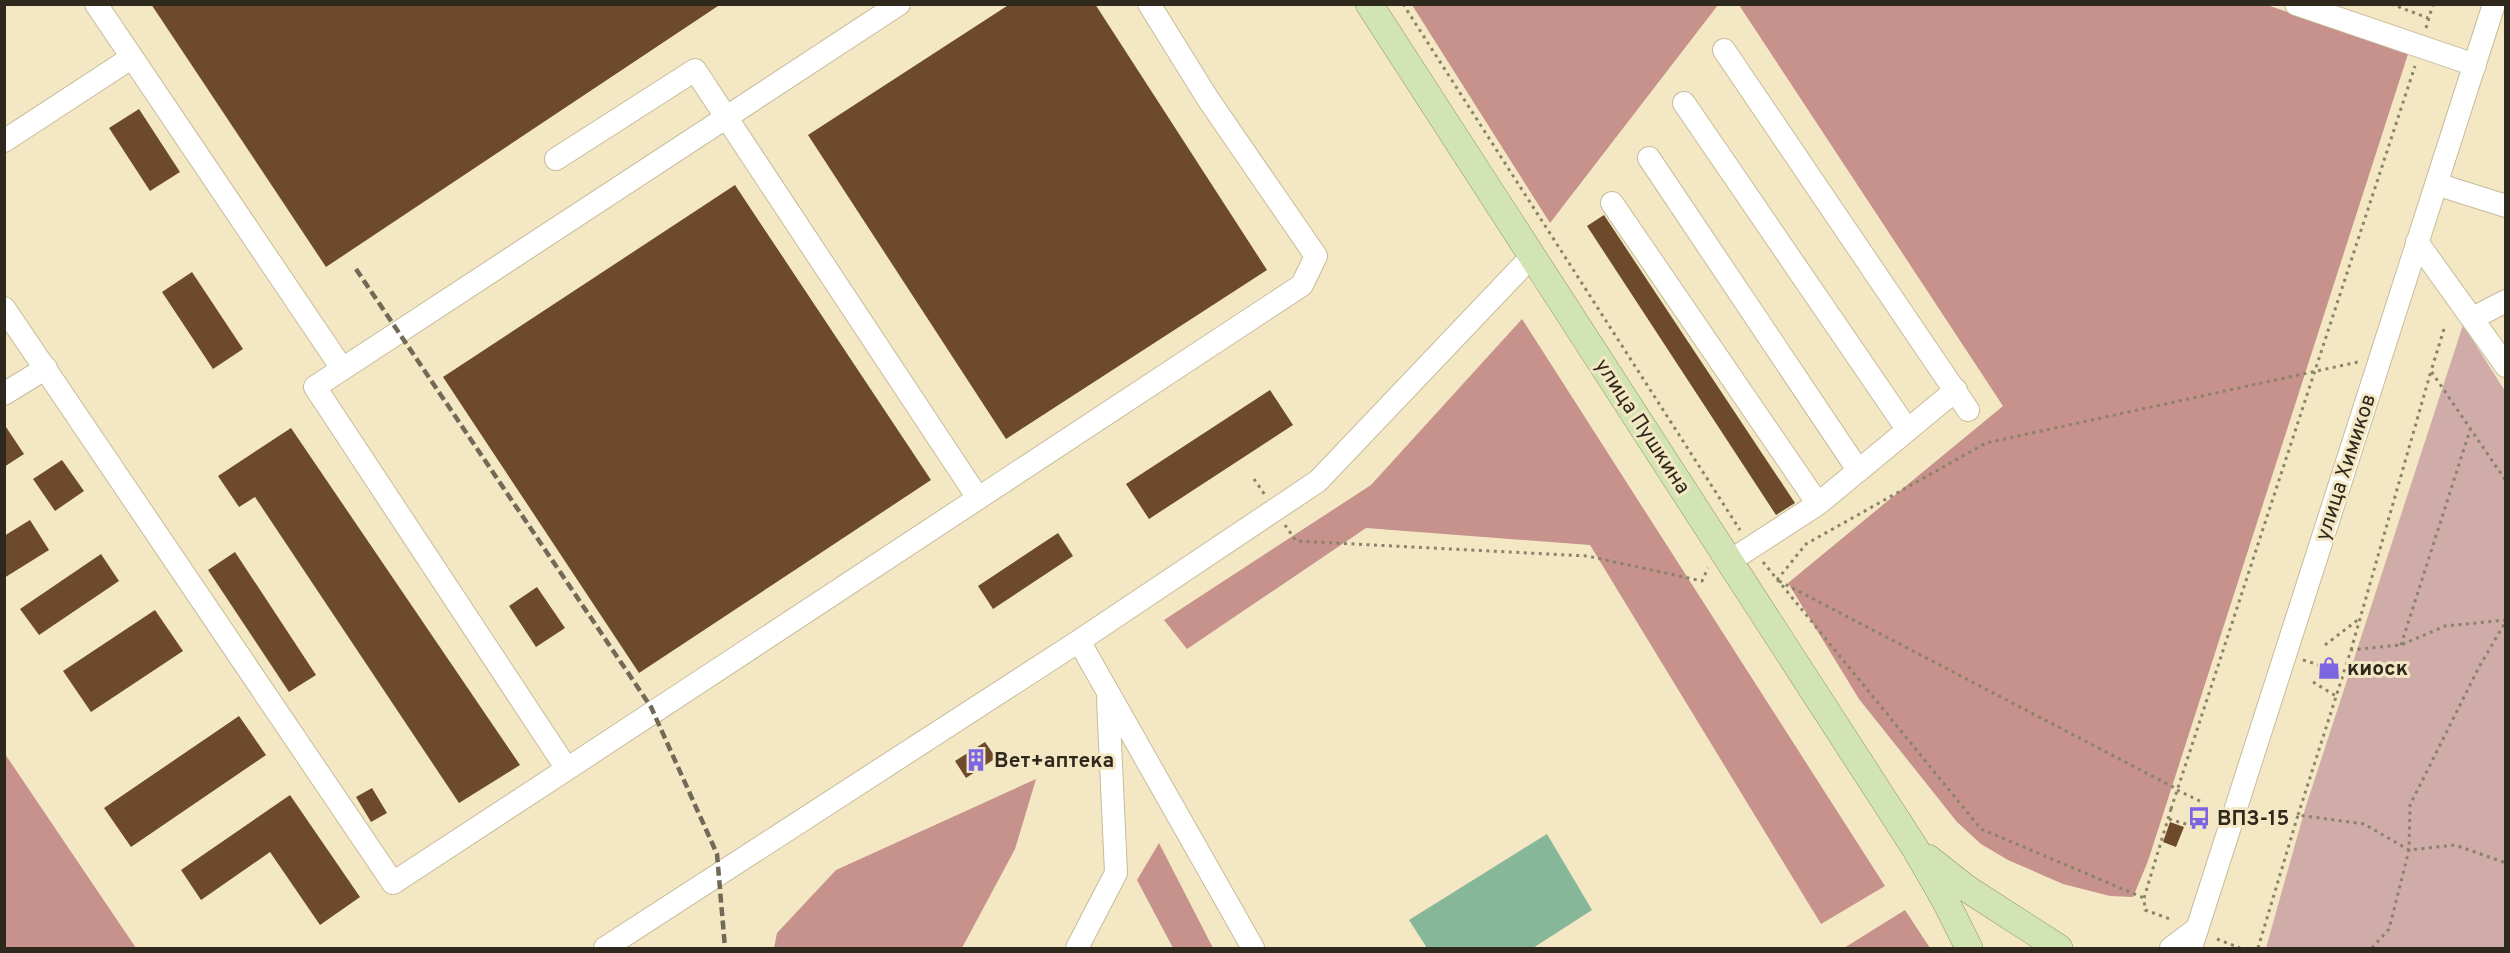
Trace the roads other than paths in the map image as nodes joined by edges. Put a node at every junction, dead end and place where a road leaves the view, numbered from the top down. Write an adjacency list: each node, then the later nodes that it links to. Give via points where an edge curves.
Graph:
1 (96, 4): 9 (street)
2 (898, 4): 7 (street)
3 (1149, 4): 32 (street, via 1208,99 1316,256 1302,285)
4 (1369, 4): 20 (main road, улица Пушкина)
5 (2296, 4): 10 (street)
6 (2494, 4): 10 (street, улица Химиков)
7 (869, 12): 12 (street)
8 (1724, 50): 27 (street)
9 (131, 58): 13 (street); 25 (street)
10 (2475, 65): 16 (street, улица Химиков)
11 (1684, 103): 30 (street)
12 (726, 117): 15 (street, via 695,70); 25 (street); 32 (street)
13 (4, 141)
14 (1649, 158): 31 (street)
15 (556, 159)
16 (2436, 184): 18 (street); 19 (street, улица Химиков)
17 (1612, 203): 33 (street)
18 (2505, 206)
19 (2417, 242): 23 (street); 39 (street, улица Химиков)
20 (1532, 256): 34 (main road, улица Пушкина); 35 (street, via 1318,481)
21 (2505, 301): 23 (street)
22 (4, 308): 26 (street)
23 (2474, 318): 24 (street)
24 (2505, 366)
25 (342, 367): 37 (street, via 315,387)
26 (46, 368): 28 (street); 37 (street, via 393,883)
27 (1956, 390): 29 (street); 30 (street)
28 (4, 394)
29 (1968, 410)
30 (1908, 429): 31 (street)
31 (1858, 470): 33 (street)
32 (978, 498): 37 (street)
33 (1818, 504): 34 (street)
34 (1736, 554): 38 (main road, улица Пушкина)
35 (1078, 641): 36 (street); 40 (street)
36 (1108, 695): 41 (street, via 1116,873); 42 (street)
37 (567, 769)
38 (1915, 848): 43 (main road, улица Пушкина); 44 (main road, улица Пушкина, via 1966,888)
39 (2188, 934): 45 (street)
40 (605, 948)
41 (1077, 948)
42 (1254, 948)
43 (1969, 948)
44 (2059, 948)
45 (2170, 948)

